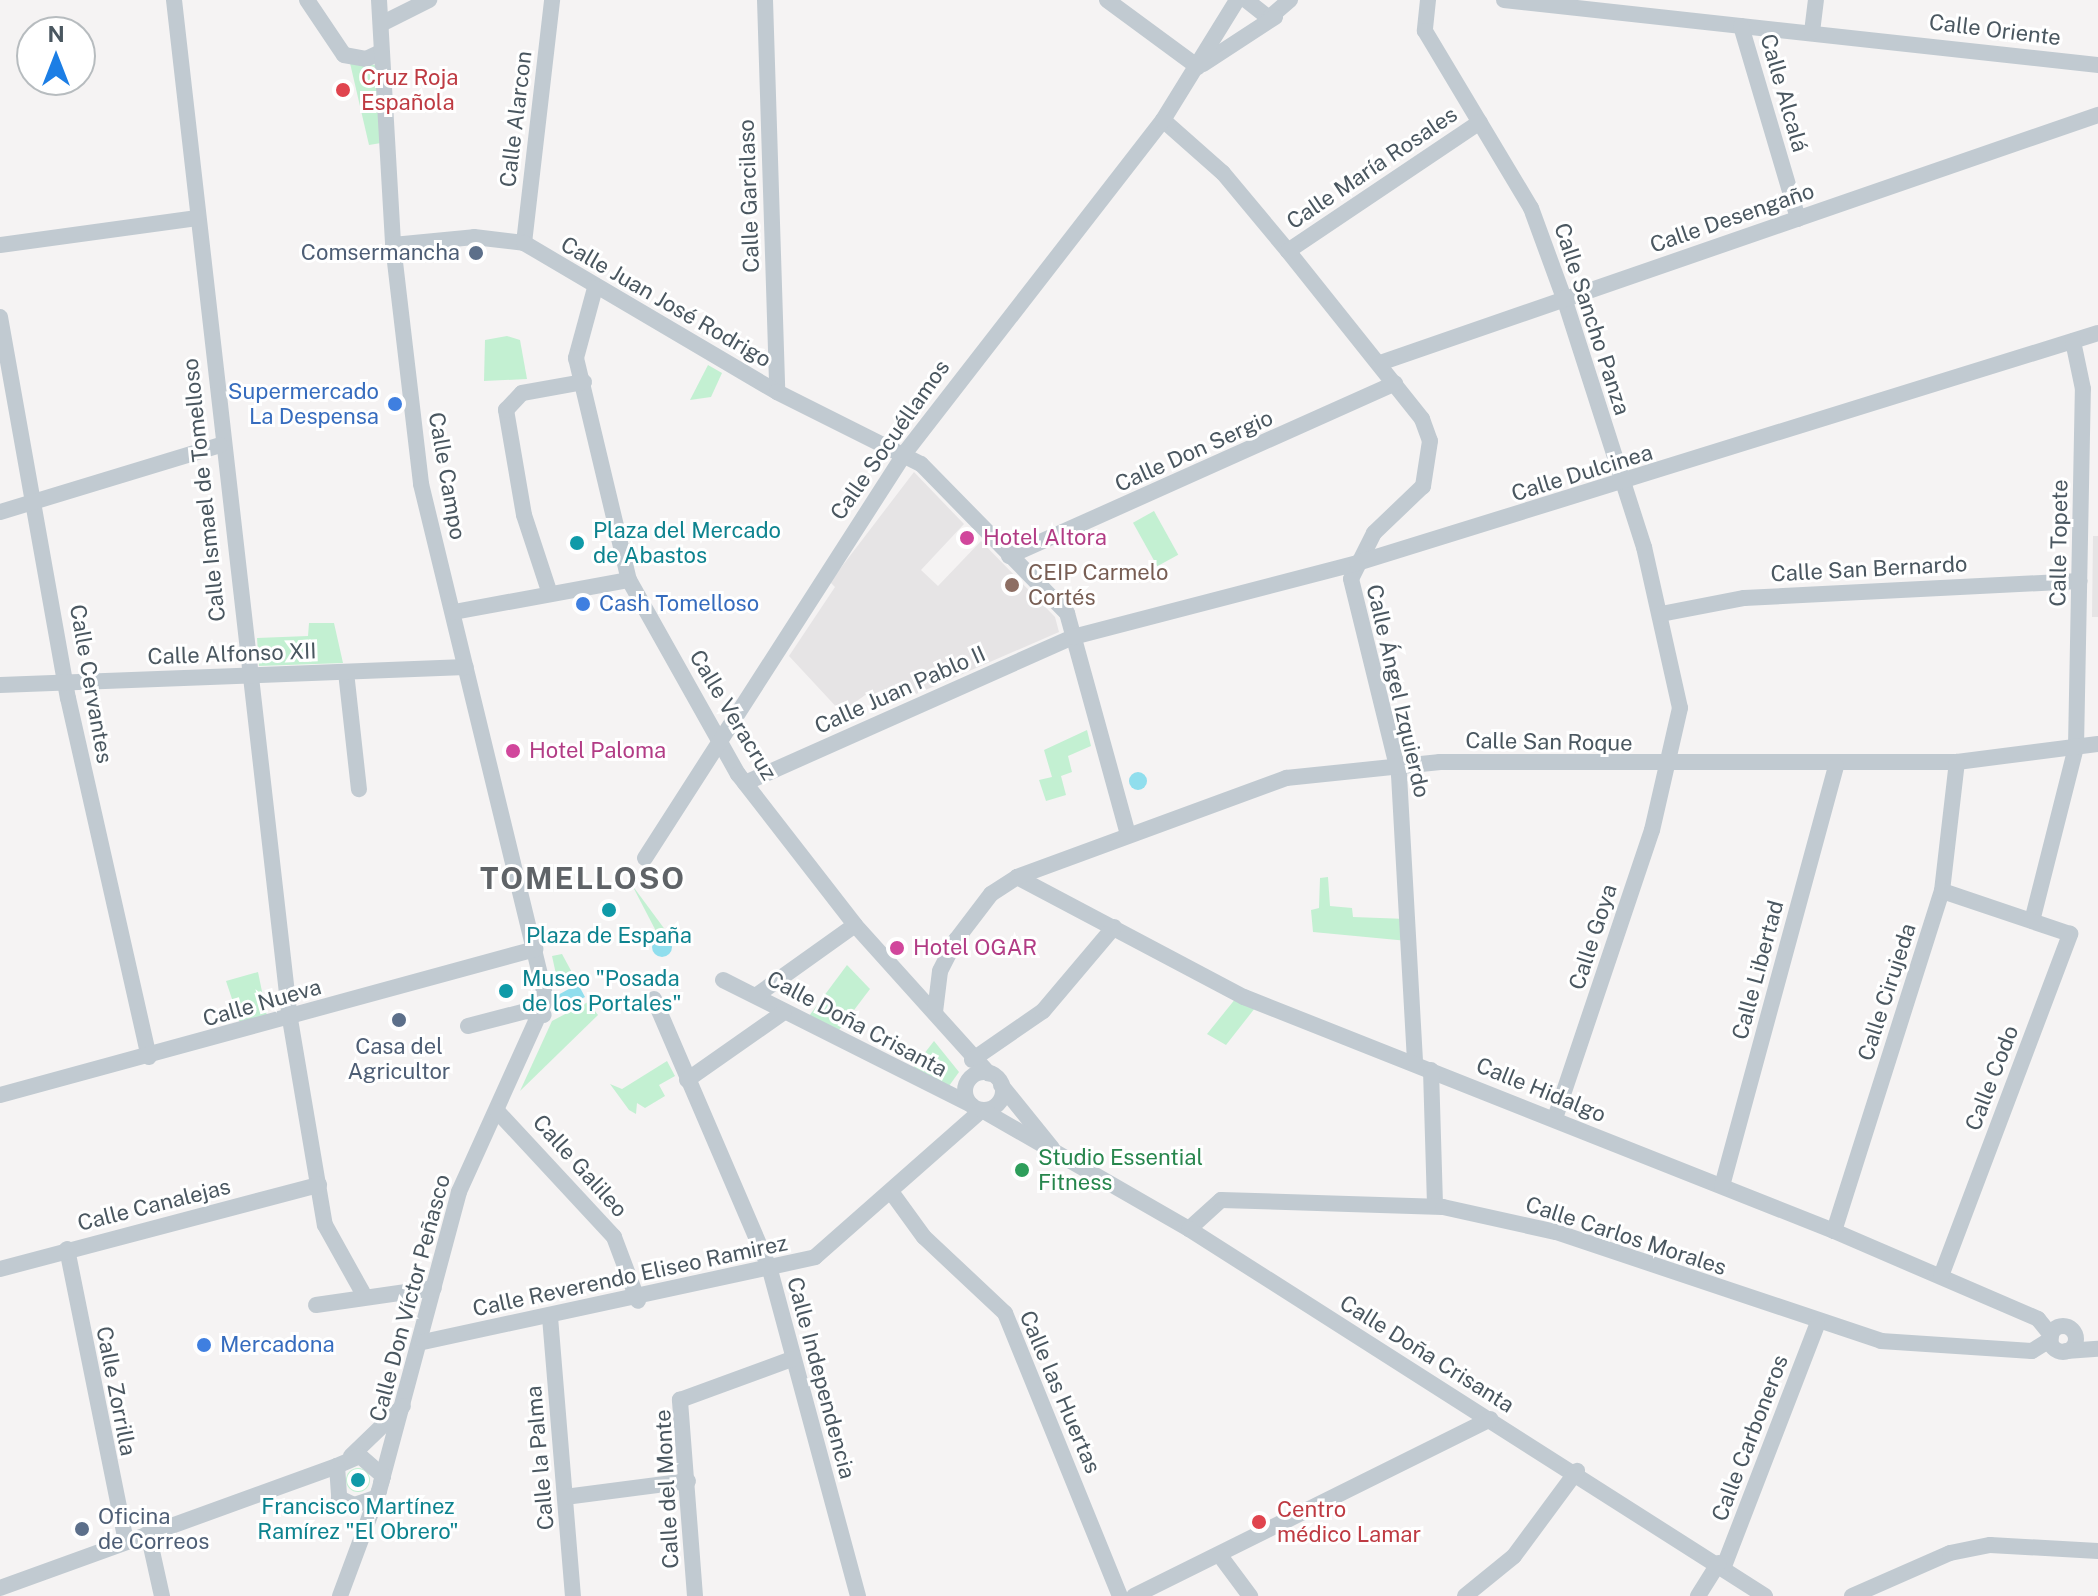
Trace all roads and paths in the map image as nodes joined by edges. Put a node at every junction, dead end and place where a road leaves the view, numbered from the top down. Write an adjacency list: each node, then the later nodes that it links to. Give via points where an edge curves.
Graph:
1 (174, 0): 24 (street, Calle Ismael de Tomelloso)
2 (307, 0): 18 (street, via 344,55 366,59)
3 (379, 0): 15 (street, Calle Campo)
4 (429, 0): 15 (street)
5 (552, 0): 26 (street, Calle Alarcon)
6 (765, 0): 38 (street, Calle Garcilaso)
7 (1107, 0): 20 (street)
8 (1237, 0): 20 (street, Calle Socuéllamos)
9 (1246, 0): 14 (street, via 1255,14)
10 (1301, 0): 14 (street)
11 (1428, 0): 23 (street, Calle Sancho Panza, via 1425,31)
12 (1504, 0): 16 (street, Calle Oriente)
13 (1816, 0): 17 (street)
14 (1283, 10): 20 (street, Calle Socuéllamos)
15 (381, 24): 18 (street, Calle Campo)
16 (1741, 26): 17 (street, Calle Oriente); 25 (street, Calle Alcalá)
17 (1812, 32): 19 (street, Calle Oriente)
18 (381, 52): 28 (street, Calle Campo)
19 (2098, 65)
20 (1198, 67): 22 (street, Calle Socuéllamos)
21 (2098, 115): 25 (street, Calle Desengaño)
22 (1163, 120): 29 (street, Calle Ángel Izquierdo, via 1223,173); 40 (street, Calle Socuéllamos)
23 (1480, 122): 29 (street, Calle María Rosales); 31 (street, Calle Sancho Panza, via 1531,208)
24 (197, 218): 27 (street); 39 (street, Calle Ismael de Tomelloso)
25 (1798, 219): 31 (street, Calle Desengaño)
26 (524, 243): 28 (street, Calle Juan José Rodrigo, via 474,237); 30 (street, Calle Juan José Rodrigo)
27 (0, 245)
28 (393, 245): 49 (street, Calle Campo, via 421,484)
29 (1288, 251): 35 (street, Calle Ángel Izquierdo)
30 (595, 288): 36 (street, Calle Veracruz, via 576,358); 38 (street, Calle Juan José Rodrigo)
31 (1564, 298): 35 (street, Calle Desengaño); 41 (street, Calle Sancho Panza)
32 (0, 317): 42 (street, Calle Cervantes)
33 (2098, 333): 34 (street, Calle Dulcinea)
34 (2073, 341): 41 (street, Calle Dulcinea); 47 (street, Calle Topete, via 2083,389)
35 (1380, 363): 37 (street, Calle Ángel Izquierdo)
36 (584, 382): 46 (street, Calle Veracruz); 48 (street, via 522,393 506,410 524,515)
37 (1395, 383): 44 (street, Calle Don Sergio); 45 (street, Calle Ángel Izquierdo, via 1422,419 1429,471)
38 (777, 392): 40 (street, Calle Juan José Rodrigo)
39 (220, 445): 42 (street); 54 (street, Calle Ismael de Tomelloso)
40 (904, 454): 44 (street, Calle Juan José Rodrigo); 57 (street, Calle Socuéllamos)
41 (1623, 484): 45 (street, Calle Dulcinea); 50 (street, Calle Sancho Panza)
42 (38, 502): 43 (street); 55 (street, Calle Cervantes)
43 (0, 512)
44 (1009, 556): 51 (street, Calle Juan José Rodrigo, via 1067,613)
45 (1357, 563): 51 (street, Calle Dulcinea); 61 (street, Calle Ángel Izquierdo, via 1351,579)
46 (629, 580): 48 (street); 57 (street, Calle Veracruz)
47 (2080, 581): 50 (street, Calle San Bernardo, via 1744,598); 59 (street, Calle Topete)
48 (550, 594): 49 (street)
49 (454, 612): 52 (street, Calle Campo)
50 (1661, 614): 63 (street, Calle Sancho Panza, via 1680,708)
51 (1073, 637): 64 (street, Calle Juan Pablo II); 66 (street, Calle Juan José Rodrigo)
52 (466, 667): 53 (street, Calle Alfonso XII); 73 (street, Calle Campo)
53 (346, 672): 54 (street, Calle Alfonso XII); 65 (street)
54 (246, 675): 55 (street, Calle Alfonso XII); 80 (street, Calle Ismael de Tomelloso)
55 (66, 683): 56 (street, Calle Alfonso XII); 82 (street, Calle Cervantes)
56 (0, 685)
57 (718, 735): 64 (street, Calle Veracruz); 67 (street, Calle Socuéllamos)
58 (2098, 744): 59 (street, Calle San Roque)
59 (2076, 747): 60 (street, Calle San Roque); 70 (street)
60 (1957, 762): 62 (street, Calle San Roque); 69 (street, Calle Cirujeda)
61 (1396, 763): 63 (street, Calle San Roque); 66 (street, Calle San Roque, via 1286,778); 84 (street, Calle Ángel Izquierdo, via 1410,885)
62 (1836, 766): 63 (street, Calle San Roque); 94 (street, Calle Libertad)
63 (1667, 767): 91 (street, Calle Goya)
64 (745, 783): 71 (street, Calle Veracruz)
65 (359, 789)
66 (1128, 834): 68 (street, Calle San Roque)
67 (645, 858)
68 (1017, 877): 72 (street, Calle Hidalgo); 78 (street, Calle San Roque, via 991,894 956,940 940,971)
69 (1942, 891): 70 (street, Calle Codo); 98 (street, Calle Cirujeda)
70 (2032, 921): 102 (street, Calle Codo, via 2070,934)
71 (855, 925): 75 (street); 78 (street, Calle Veracruz)
72 (1114, 927): 83 (street, via 1043,1011); 84 (street, Calle Hidalgo, via 1244,997)
73 (535, 949): 79 (street); 80 (street, Calle Nueva)
74 (723, 980): 75 (street, Calle Doña Crisanta)
75 (757, 995): 77 (street, Calle Doña Crisanta)
76 (654, 999): 87 (street, Calle Independencia)
77 (784, 1012): 87 (street); 89 (street, Calle Doña Crisanta)
78 (935, 1012): 83 (street, Calle Veracruz)
79 (544, 1015): 81 (street, via 526,1011); 90 (street, Calle Don Víctor Peñasco)
80 (290, 1019): 82 (street, Calle Nueva); 93 (street, Calle Ismael de Tomelloso)
81 (468, 1026)
82 (149, 1057): 88 (street, Calle Nueva)
83 (972, 1060): 86 (street, Calle Veracruz)
84 (1415, 1063): 85 (street, Calle Hidalgo)
85 (1431, 1070): 91 (street, Calle Hidalgo); 96 (street)
86 (995, 1079): 89 (street, via 999,1103); 89 (street, Calle Doña Crisanta, via 967,1084); 92 (street, Calle Doña Crisanta)
87 (687, 1080): 101 (street, Calle Independencia)
88 (0, 1095)
89 (977, 1108): 92 (street, Calle Doña Crisanta); 95 (street, Calle Reverendo Eliseo Ramirez)
90 (497, 1111): 103 (street, Calle Don Víctor Peñasco, via 459,1192); 105 (street, Calle Galileo, via 614,1237)
91 (1555, 1118): 94 (street, Calle Hidalgo)
92 (1061, 1158): 97 (street, Calle Doña Crisanta)
93 (319, 1185): 99 (street, Calle Canalejas); 104 (street, Calle Ismael de Tomelloso, via 325,1225)
94 (1722, 1186): 98 (street, Calle Hidalgo)
95 (892, 1193): 101 (street, Calle Reverendo Eliseo Ramirez, via 830,1248); 134 (street, Calle las Huertas, via 924,1237 1005,1313)
96 (1435, 1206): 97 (street, Calle Carlos Morales, via 1221,1200); 108 (street, Calle Carlos Morales, via 1556,1232)
97 (1189, 1229): 117 (street, Calle Doña Crisanta)
98 (1834, 1231): 102 (street, Calle Hidalgo)
99 (67, 1249): 100 (street, Calle Canalejas); 124 (street, Calle Zorrilla)
100 (0, 1269)
101 (770, 1270): 105 (street, Calle Reverendo Eliseo Ramirez); 115 (street, Calle Independencia)
102 (1941, 1276): 110 (street, Calle Hidalgo, via 2038,1319)
103 (434, 1288): 104 (street); 112 (street, Calle Don Víctor Peñasco)
104 (365, 1297): 106 (street)
105 (638, 1301): 107 (street, Calle Reverendo Eliseo Ramirez)
106 (316, 1305)
107 (550, 1317): 112 (street, Calle Reverendo Eliseo Ramirez); 122 (street, Calle la Palma)
108 (1817, 1325): 110 (street, Calle Carlos Morales, via 1943,1349 2032,1351); 127 (street, Calle Carboneros)
109 (2071, 1329): 110 (street, Calle Carlos Morales); 111 (street); 114 (street, via 2075,1344)
110 (2051, 1337): 114 (street)
111 (2098, 1338)
112 (423, 1342): 116 (street, Calle Don Víctor Peñasco)
113 (2098, 1349): 114 (street)
114 (2064, 1351)
115 (792, 1359): 120 (street, Calle del Monte, via 680,1400); 133 (street, Calle Independencia)
116 (404, 1405): 118 (street); 121 (street, Calle Don Víctor Peñasco)
117 (1491, 1419): 119 (street, Calle Doña Crisanta); 126 (street)
118 (344, 1461): 121 (street, via 375,1462); 121 (street, via 339,1498 354,1505); 123 (street)
119 (1577, 1471): 127 (street, Calle Doña Crisanta); 137 (street, via 1514,1556)
120 (688, 1481): 122 (street); 132 (street, Calle del Monte)
121 (378, 1491): 130 (street, Calle Don Víctor Peñasco)
122 (565, 1497): 131 (street, Calle la Palma)
123 (148, 1533): 124 (street); 129 (street)
124 (126, 1541): 128 (street)
125 (2098, 1551): 140 (street, via 1990,1545 1950,1553)
126 (1221, 1557): 135 (street); 136 (street)
127 (1721, 1565): 138 (street, Calle Carboneros); 139 (street, Calle Doña Crisanta)
128 (0, 1588)
129 (162, 1596)
130 (340, 1596)
131 (573, 1596)
132 (695, 1596)
133 (858, 1596)
134 (1120, 1596)
135 (1134, 1596)
136 (1250, 1596)
137 (1465, 1596)
138 (1698, 1596)
139 (1765, 1596)
140 (1852, 1596)

